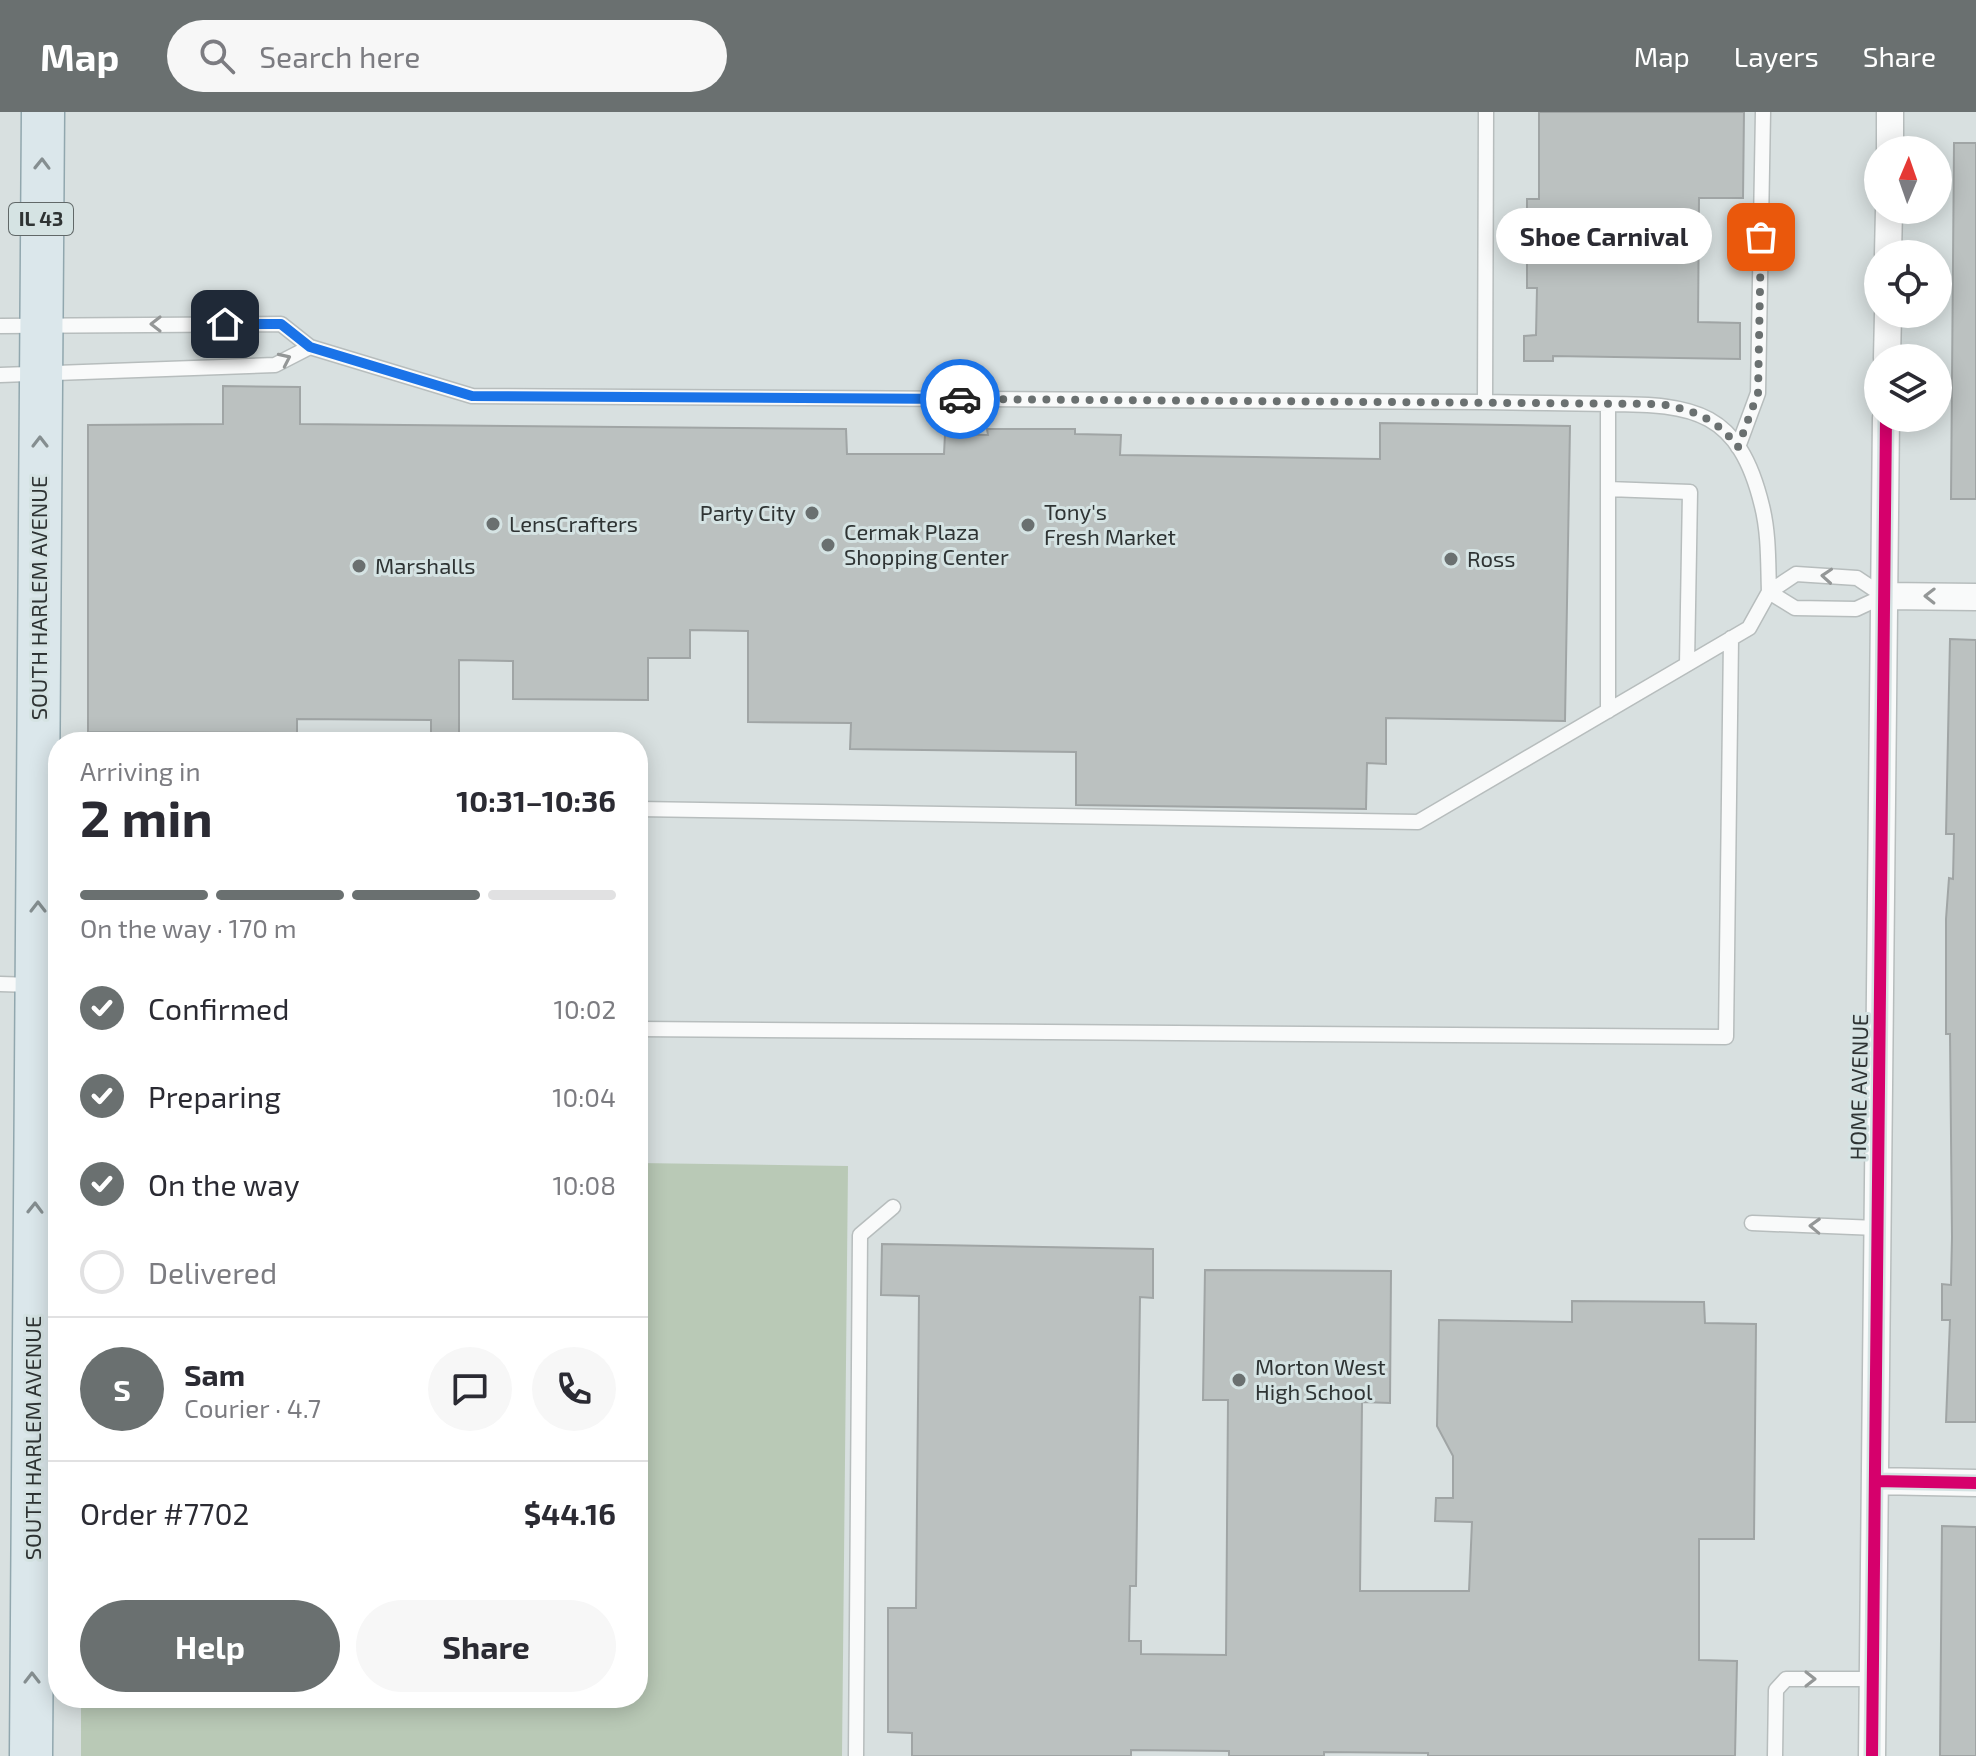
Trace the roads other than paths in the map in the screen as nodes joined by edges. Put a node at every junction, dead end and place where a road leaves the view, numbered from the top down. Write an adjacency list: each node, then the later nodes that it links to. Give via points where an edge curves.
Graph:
1 (43, 112): 6 (main road, SOUTH HARLEM AVENUE / IL 43, one-way to 1)
2 (1486, 112): 9 (lane)
3 (1763, 112): 12 (lane, via 1758,393)
4 (1890, 112): 5 (street)
5 (1890, 136)
6 (20, 326): 7 (lane, one-way to 6, via 281,324); 8 (main road, SOUTH HARLEM AVENUE / IL 43)
7 (310, 347): 8 (lane, one-way to 7, via 275,365); 9 (lane, via 472,396)
8 (20, 376): 21 (main road, SOUTH HARLEM AVENUE / IL 43, one-way to 8)
9 (1485, 402): 10 (lane)
10 (1608, 404): 12 (lane, via 1690,409 1712,419); 13 (lane)
11 (1886, 432): 15 (street, HOME AVENUE)
12 (1738, 447): 14 (lane, via 1763,508)
13 (1608, 489): 18 (lane, via 1690,492); 19 (lane)
14 (1769, 592): 15 (lane, via 1795,608 1856,609); 15 (lane, one-way to 14, via 1857,578 1796,574); 17 (lane, via 1749,628)
15 (1884, 596): 16 (street, one-way to 15); 25 (street, HOME AVENUE)
16 (1976, 597)
17 (1731, 638): 18 (lane); 22 (lane, via 1726,1037)
18 (1687, 664): 19 (lane)
19 (1608, 711): 20 (lane, via 1418,822)
20 (648, 809)
21 (31, 970): 29 (main road, SOUTH HARLEM AVENUE / IL 43, one-way to 21)
22 (648, 1029)
23 (893, 1207): 30 (lane, via 860,1235)
24 (1752, 1223): 25 (lane, one-way to 24)
25 (1877, 1228): 26 (street, HOME AVENUE)
26 (1875, 1481): 27 (street); 28 (street, HOME AVENUE)
27 (1976, 1483)
28 (1872, 1679): 31 (lane, one-way to 28, via 1779,1683); 32 (street, HOME AVENUE)
29 (31, 1756)
30 (856, 1756)
31 (1775, 1756)
32 (1872, 1756)

